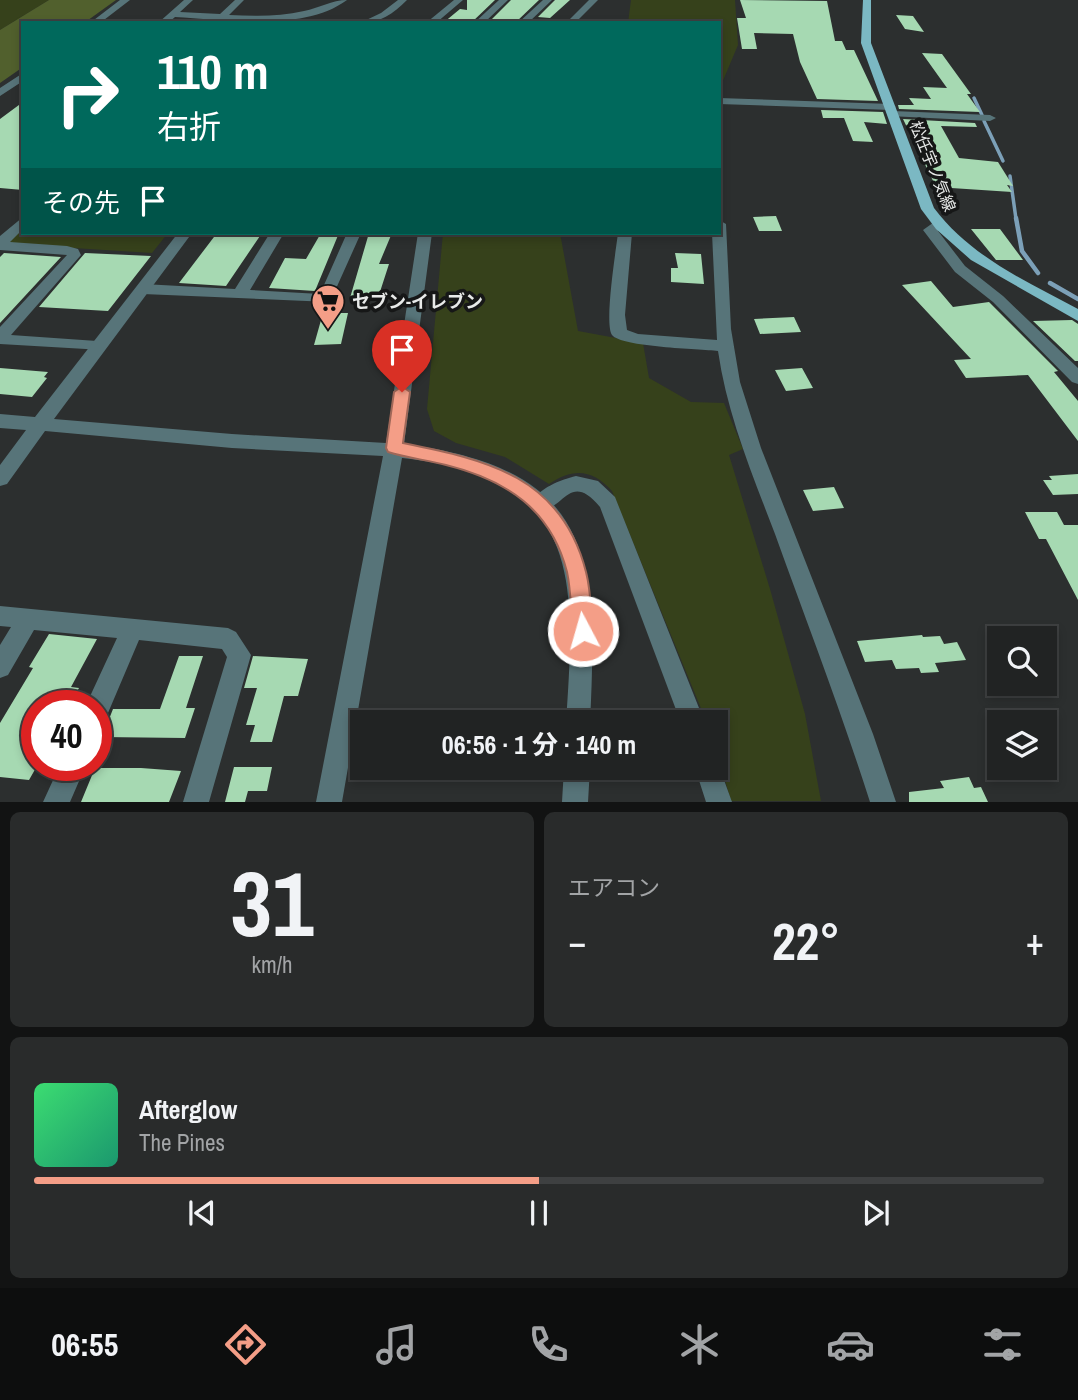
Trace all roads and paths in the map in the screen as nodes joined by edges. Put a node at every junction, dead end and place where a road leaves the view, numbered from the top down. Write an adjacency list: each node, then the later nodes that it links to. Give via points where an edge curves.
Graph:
1 (126, 0): 15 (street)
2 (189, 0): 12 (street)
3 (240, 0): 13 (street)
4 (343, 0): 14 (street, via 315,12)
5 (403, 0): 17 (street)
6 (459, 0): 18 (street)
7 (504, 0): 19 (street)
8 (548, 0): 20 (street)
9 (594, 0): 21 (street)
10 (867, 0): 25 (main road, 松任宇ノ気線, via 866,43)
11 (284, 9): 14 (street)
12 (172, 14): 13 (street); 16 (street)
13 (223, 16): 14 (street)
14 (276, 17)
15 (97, 21)
16 (164, 21)
17 (371, 21)
18 (433, 21)
19 (480, 21)
20 (524, 21)
21 (572, 21)
22 (21, 77): 23 (street)
23 (0, 93)
24 (721, 101): 25 (street)
25 (892, 111): 26 (street); 27 (main road, 松任宇ノ気線)
26 (990, 118)
27 (937, 224): 38 (main road, 松任宇ノ気線, via 984,262); 42 (street, via 930,230 960,269 998,299)
28 (12, 226): 35 (street)
29 (184, 235): 36 (street)
30 (276, 235): 37 (street)
31 (353, 235): 37 (street, via 325,299)
32 (425, 235): 45 (street)
33 (625, 235): 41 (street, via 617,315 620,333 637,339)
34 (720, 235): 41 (street)
35 (0, 245): 39 (street, via 67,250 74,255)
36 (143, 289): 37 (street); 40 (street)
37 (240, 294)
38 (1078, 316)
39 (0, 338): 40 (street)
40 (97, 345): 44 (street)
41 (725, 346): 63 (street, via 752,448)
42 (1078, 378)
43 (0, 421): 44 (street)
44 (41, 424): 45 (street, via 236,441); 46 (street)
45 (394, 448): 47 (street, via 496,473); 60 (street)
46 (0, 479)
47 (541, 503): 53 (street, via 559,526 577,572 583,631); 54 (street, via 575,482 599,490)
48 (0, 616): 49 (street)
49 (28, 618): 50 (street); 51 (street)
50 (132, 630): 52 (street); 59 (street, via 228,639 239,654)
51 (0, 667)
52 (105, 690)
53 (580, 710)
54 (688, 710)
55 (576, 780): 61 (street)
56 (712, 780): 62 (street)
57 (66, 781): 58 (street)
58 (56, 802)
59 (196, 802)
60 (329, 802)
61 (575, 802)
62 (719, 802)
63 (883, 802)

